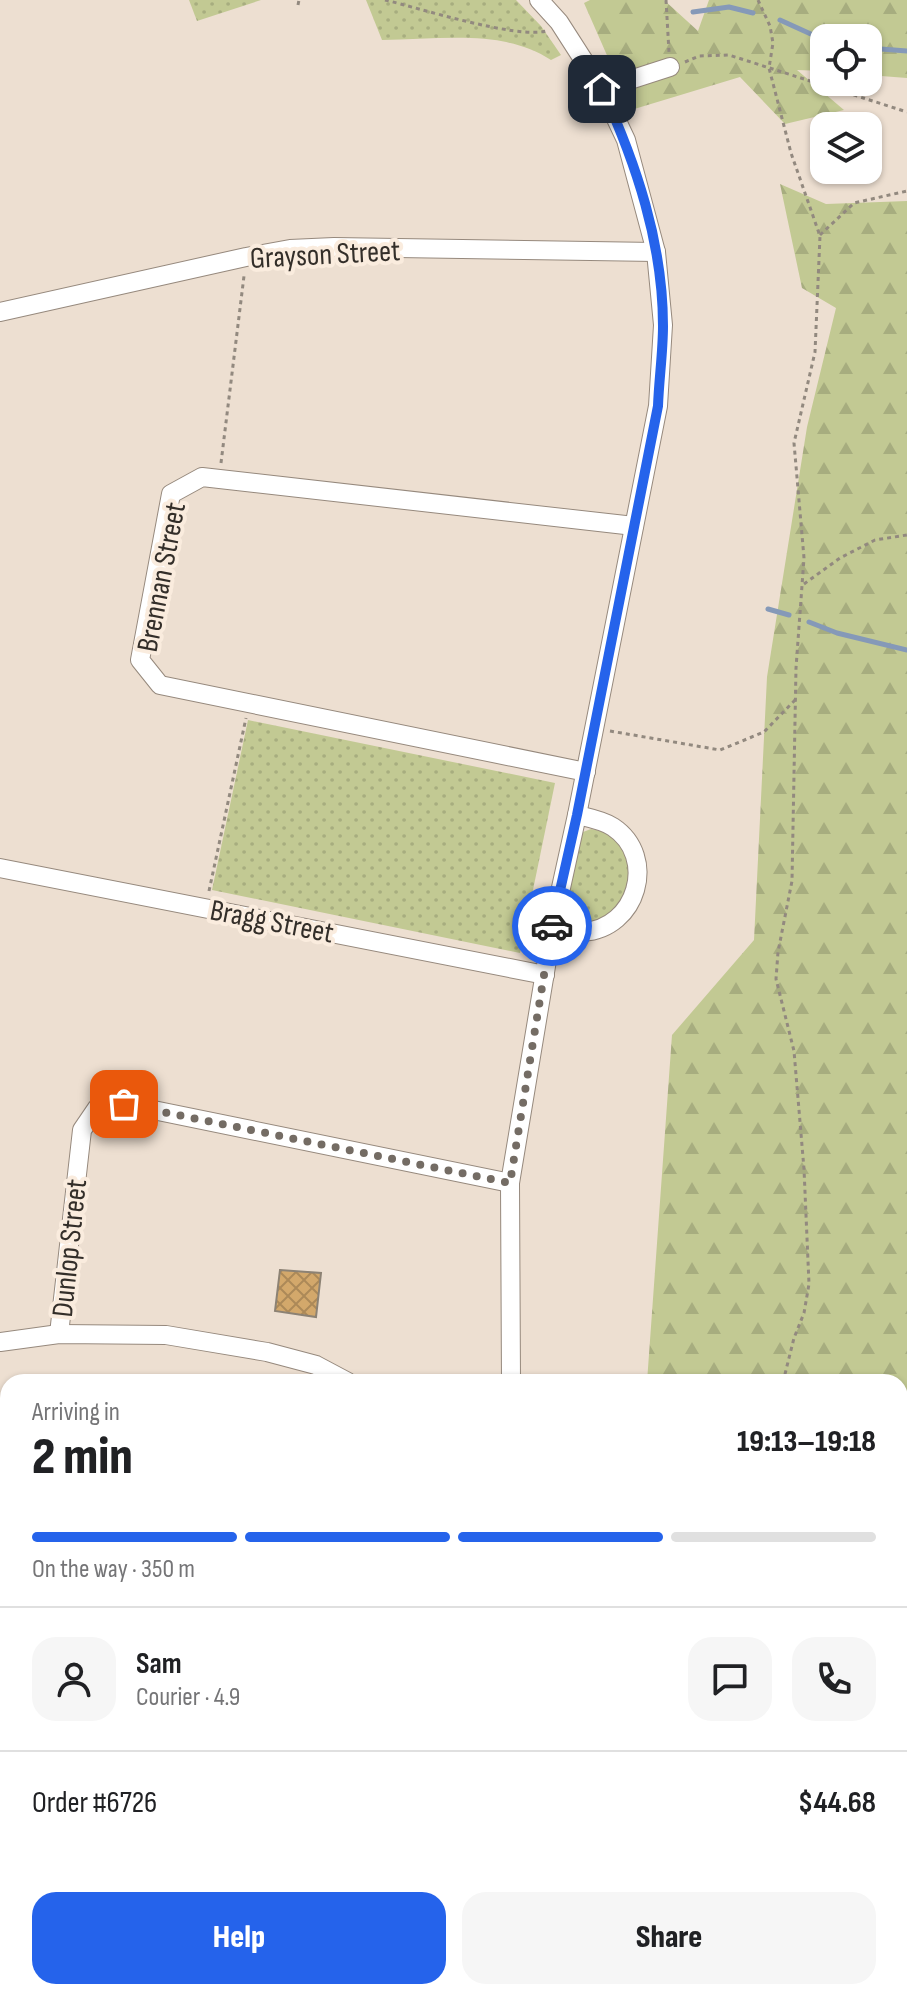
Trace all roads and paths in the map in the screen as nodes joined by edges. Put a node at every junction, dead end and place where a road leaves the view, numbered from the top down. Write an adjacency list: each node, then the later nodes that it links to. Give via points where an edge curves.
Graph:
1 (385, 0): 5 (path, via 502,29)
2 (539, 0): 8 (street)
3 (666, 0): 6 (path)
4 (758, 0): 7 (path, via 771,34)
5 (548, 30)
6 (670, 67): 7 (path, via 699,56 729,55); 8 (street)
7 (769, 68): 9 (path); 11 (path)
8 (602, 89): 12 (street, via 626,140)
9 (907, 112)
10 (907, 191): 11 (path, via 854,203)
11 (820, 235): 18 (path, via 815,352 794,443)
12 (656, 252): 14 (street, Grayson Street, via 290,249); 16 (street, via 663,325 658,406)
13 (245, 270): 15 (path)
14 (0, 312)
15 (219, 479): 16 (street, Brennan Street); 20 (street, Brennan Street, via 202,477 171,494 140,660 160,685)
16 (634, 526): 21 (street)
17 (907, 535): 18 (path, via 875,540)
18 (802, 585): 19 (path)
19 (796, 699): 21 (path, via 764,732 720,750); 33 (path, via 792,881 776,979 794,1051 809,1284)
20 (249, 703): 22 (street, Brennan Street); 25 (path)
21 (594, 728): 22 (street)
22 (586, 772): 23 (street)
23 (577, 815): 26 (street); 26 (street, via 602,821 622,834 634,854 636,889 626,910 608,925 585,932)
24 (0, 868): 25 (street, Bragg Street)
25 (206, 907): 27 (street, Bragg Street)
26 (553, 924): 27 (street)
27 (545, 975): 28 (street)
28 (510, 1183): 29 (street, Dunlop Street, via 124,1104 97,1108 82,1130); 32 (street)
29 (59, 1334): 30 (street); 31 (street, via 166,1335 267,1352)
30 (0, 1342)
31 (333, 1374)
32 (511, 1374)
33 (785, 1374)

